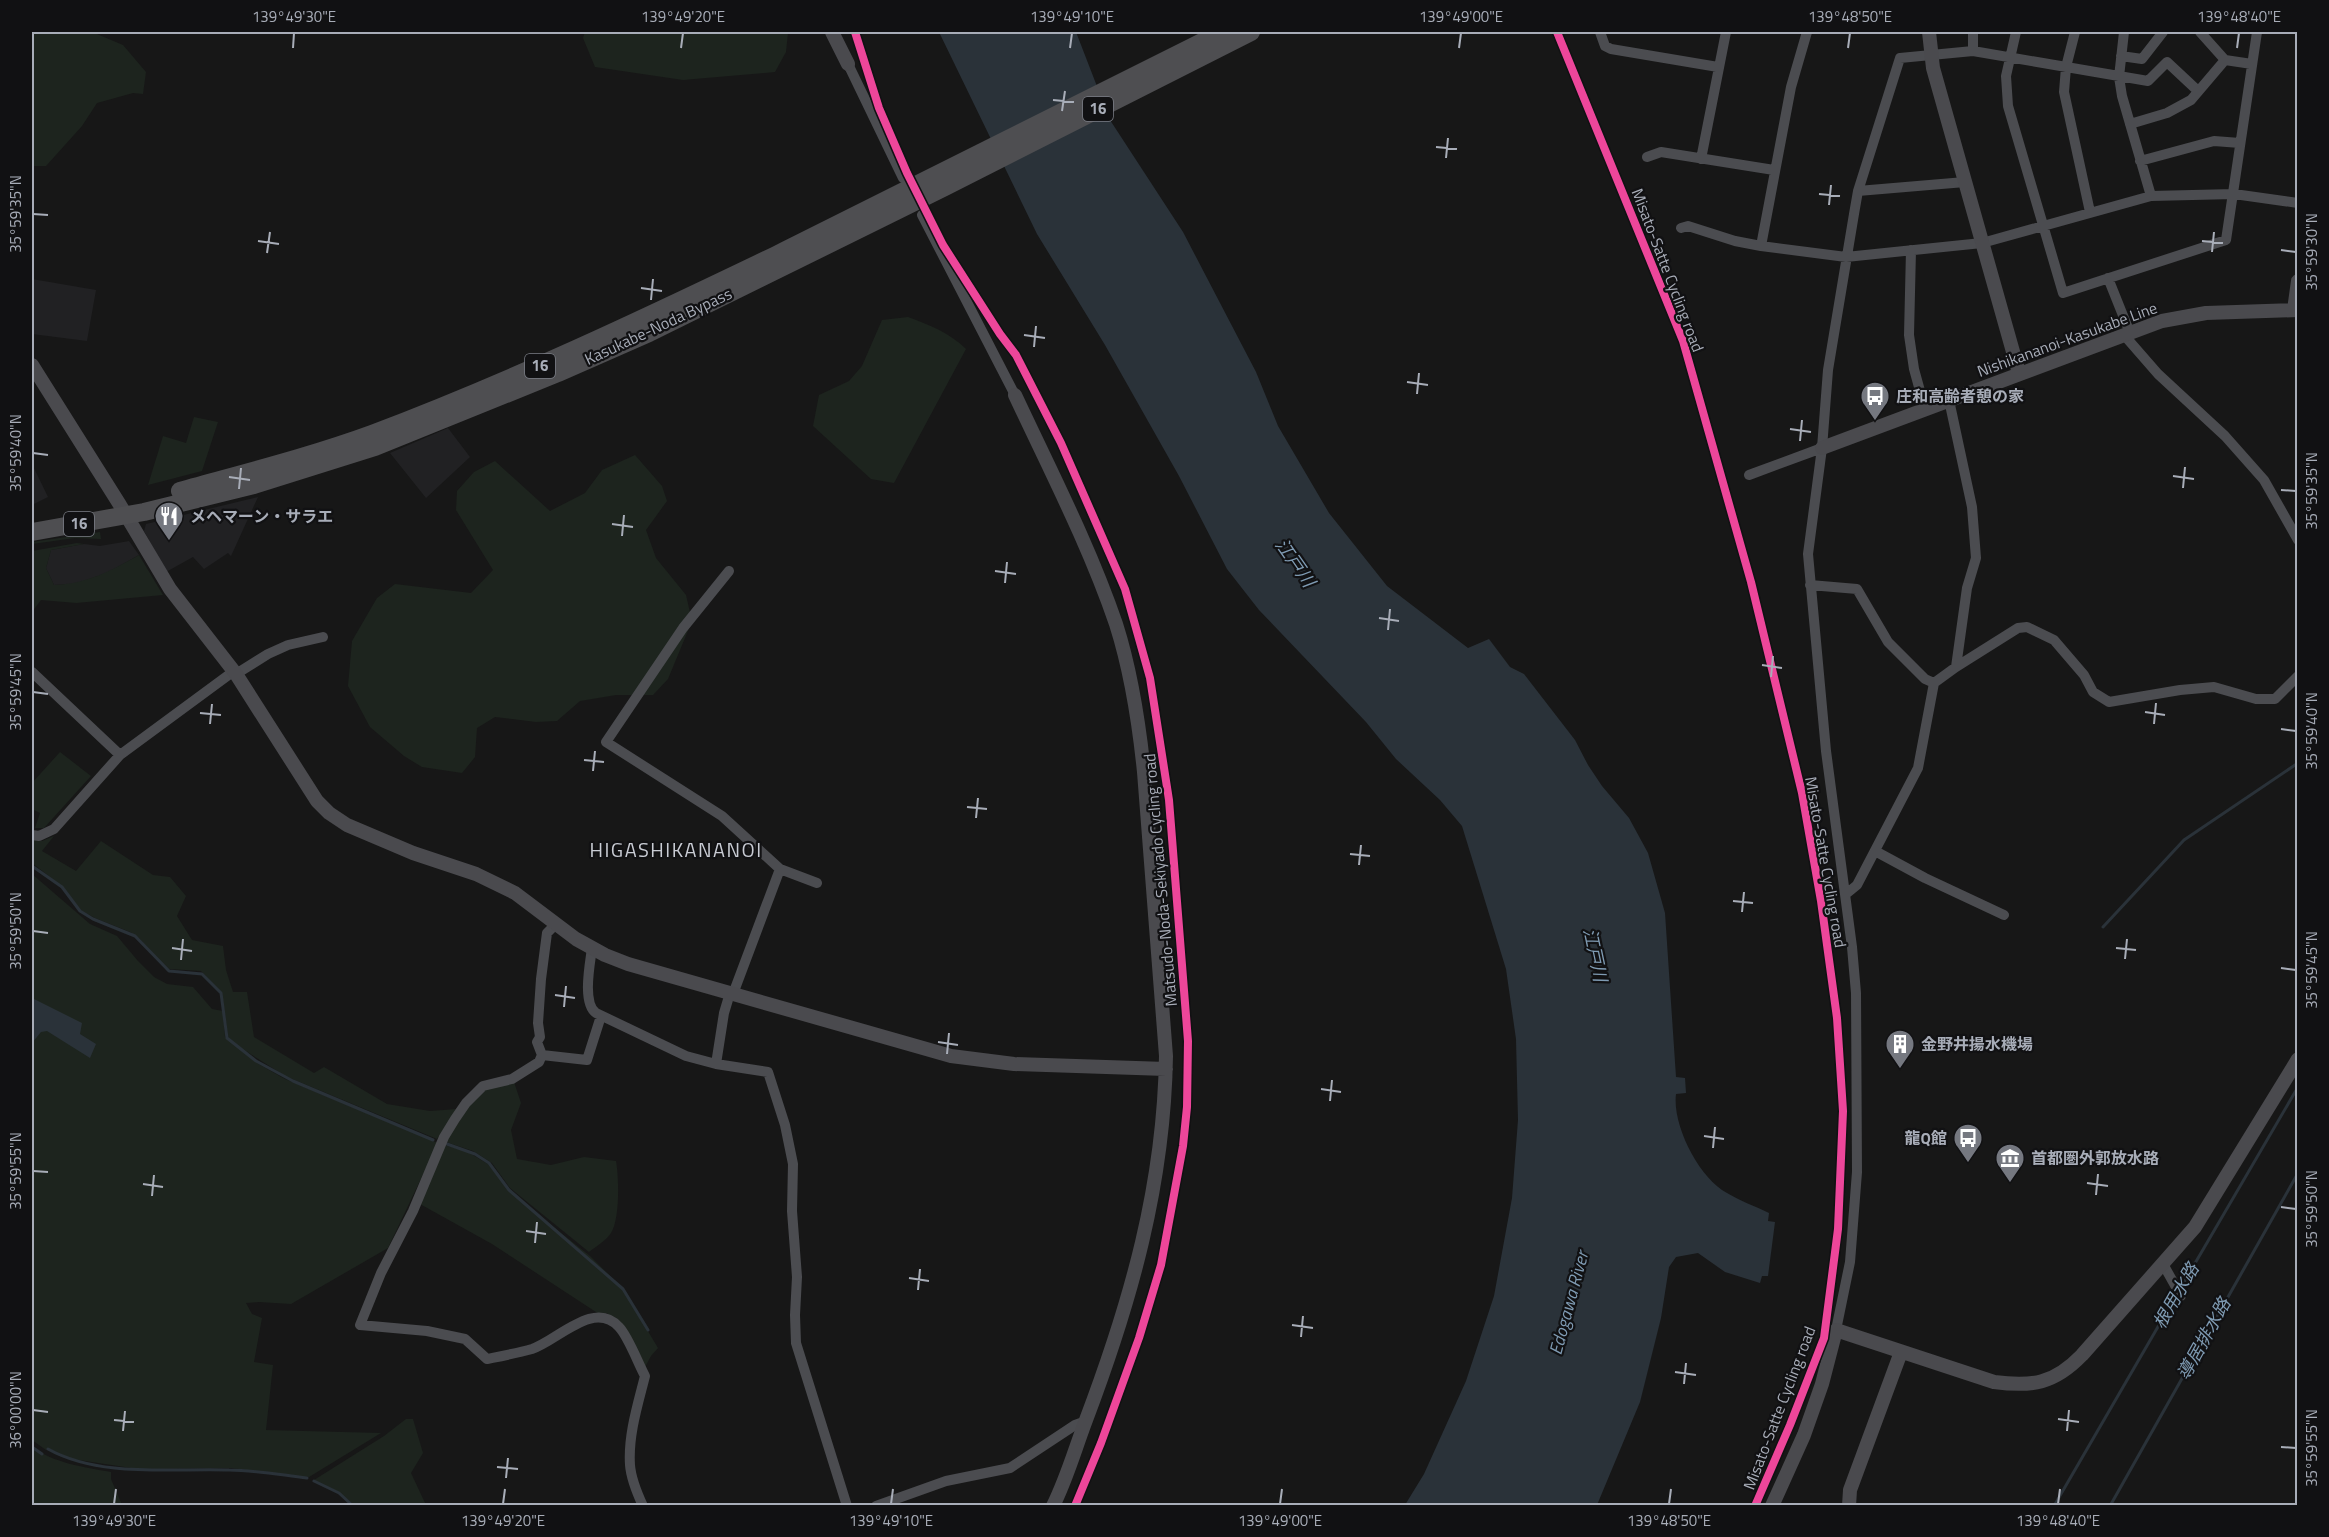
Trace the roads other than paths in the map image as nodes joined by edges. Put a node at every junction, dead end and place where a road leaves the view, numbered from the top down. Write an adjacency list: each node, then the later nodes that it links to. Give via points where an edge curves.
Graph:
1 (832, 32): 21 (street)
2 (1222, 32): 33 (highway, Kasukabe-Noda Bypass / 16)
3 (1251, 32): 33 (highway, Kasukabe-Noda Bypass / 16)
4 (1600, 32): 22 (street, via 1605,46 1611,49)
5 (1726, 32): 22 (street)
6 (1807, 32): 31 (street)
7 (1929, 32): 16 (street)
8 (1973, 32): 15 (street)
9 (2016, 32): 18 (street)
10 (2075, 32): 23 (street)
11 (2124, 32): 17 (street)
12 (2163, 32): 17 (street, via 2142,59)
13 (2200, 32): 19 (street)
14 (2257, 32): 20 (street)
15 (1973, 51): 16 (street); 18 (street)
16 (1931, 55): 34 (street); 35 (street, via 1900,58)
17 (2121, 56): 24 (street)
18 (2009, 57): 23 (street); 41 (street, via 2008,106)
19 (2225, 60): 20 (street); 25 (street)
20 (2252, 63): 27 (street)
21 (848, 64): 32 (street)
22 (1718, 67): 29 (street)
23 (2066, 67): 24 (street); 39 (street, via 2064,92)
24 (2119, 77): 25 (street, via 2148,81 2167,62); 26 (street)
25 (2198, 91): 26 (street, via 2191,100 2167,113)
26 (2130, 124): 30 (street)
27 (2240, 143): 30 (street, via 2214,141); 36 (street)
28 (1647, 157): 29 (street, via 1661,152)
29 (1701, 159): 31 (street)
30 (2140, 161): 37 (street)
31 (1774, 170): 44 (street)
32 (903, 178)
33 (942, 181): 58 (highway, Kasukabe-Noda Bypass / 16, via 649,333 375,447 254,485)
34 (1965, 182): 35 (street); 43 (street)
35 (1858, 191): 46 (street)
36 (2234, 194): 37 (street); 38 (street); 47 (street, via 2226,240)
37 (2151, 196): 39 (street)
38 (2298, 203)
39 (2090, 212): 41 (street)
40 (922, 215): 53 (street)
41 (2044, 226): 43 (street); 47 (street, via 2063,293)
42 (1681, 228): 44 (street, via 1688,226)
43 (1982, 243): 45 (street); 52 (street)
44 (1761, 246): 46 (street)
45 (1911, 250): 46 (street); 55 (street, via 1909,335)
46 (1846, 257): 56 (street, via 1828,370)
47 (2108, 278): 50 (street)
48 (2298, 281): 49 (street)
49 (2296, 310): 50 (street, Nishikananoi-Kasukabe Line, via 2184,316)
50 (2127, 334): 52 (street, Nishikananoi-Kasukabe Line); 61 (street, via 2158,374 2225,436 2264,480)
51 (32, 365): 58 (street)
52 (2019, 373): 54 (street, Nishikananoi-Kasukabe Line)
53 (1015, 395): 84 (street, via 1078,529 1123,654 1147,792)
54 (1949, 400): 55 (street, Nishikananoi-Kasukabe Line); 65 (street, via 1972,507 1976,558 1967,588)
55 (1925, 409): 56 (street, Nishikananoi-Kasukabe Line)
56 (1822, 448): 57 (street); 63 (street, via 1808,554)
57 (1749, 474)
58 (123, 510): 59 (highway, Kasukabe-Noda Bypass / 16); 60 (highway, Kasukabe-Noda Bypass / 16); 67 (street, via 179,603)
59 (32, 520)
60 (32, 532)
61 (2298, 540)
62 (729, 571): 73 (street, via 683,628 606,742 722,816)
63 (1810, 585): 69 (street, via 1857,588 1888,642 1925,679); 75 (street)
64 (323, 637): 67 (street, via 288,645)
65 (1956, 667): 68 (street, via 2018,628 2027,627 2054,640 2093,692 2109,702 2214,687 2256,699 2275,699); 69 (street)
66 (32, 672): 70 (street)
67 (235, 672): 70 (street); 77 (street, via 311,794 329,813 386,842 492,881)
68 (2298, 676)
69 (1934, 683): 72 (street, via 1917,768)
70 (120, 755): 71 (street, via 54,829)
71 (32, 835)
72 (1875, 851): 75 (street, via 1857,885); 76 (street)
73 (780, 869): 74 (street); 79 (street)
74 (818, 883)
75 (1845, 894): 87 (street, via 1856,993 1858,1147 1850,1262)
76 (2004, 915)
77 (556, 924): 78 (street); 81 (street, via 548,933 541,979 537,1042)
78 (592, 948): 79 (street, via 628,964); 80 (street, via 588,1001 591,1010)
79 (731, 994): 83 (street); 84 (street, via 970,1059)
80 (601, 1016): 81 (street, via 587,1060); 83 (street, via 662,1046)
81 (542, 1055): 90 (street, via 539,1062 512,1079 483,1086 455,1119 360,1325 465,1339 487,1359 534,1348 585,1319 610,1320 619,1327 645,1376 635,1415 630,1466)
82 (2298, 1059): 85 (street, via 2195,1227)
83 (716, 1064): 91 (street, via 768,1072 785,1125 793,1164 796,1343)
84 (1166, 1069): 89 (street, via 1153,1196 1125,1306)
85 (2163, 1264): 86 (street); 88 (street, via 2068,1370 2055,1378 2036,1384 1994,1383)
86 (2181, 1296)
87 (1836, 1330): 88 (street); 94 (street, via 1804,1435)
88 (1901, 1352): 95 (street, via 1850,1490)
89 (1086, 1420): 92 (street, via 1010,1468 946,1481); 93 (street)
90 (643, 1506)
91 (847, 1506)
92 (876, 1506)
93 (1053, 1506)
94 (1772, 1506)
95 (1849, 1506)

